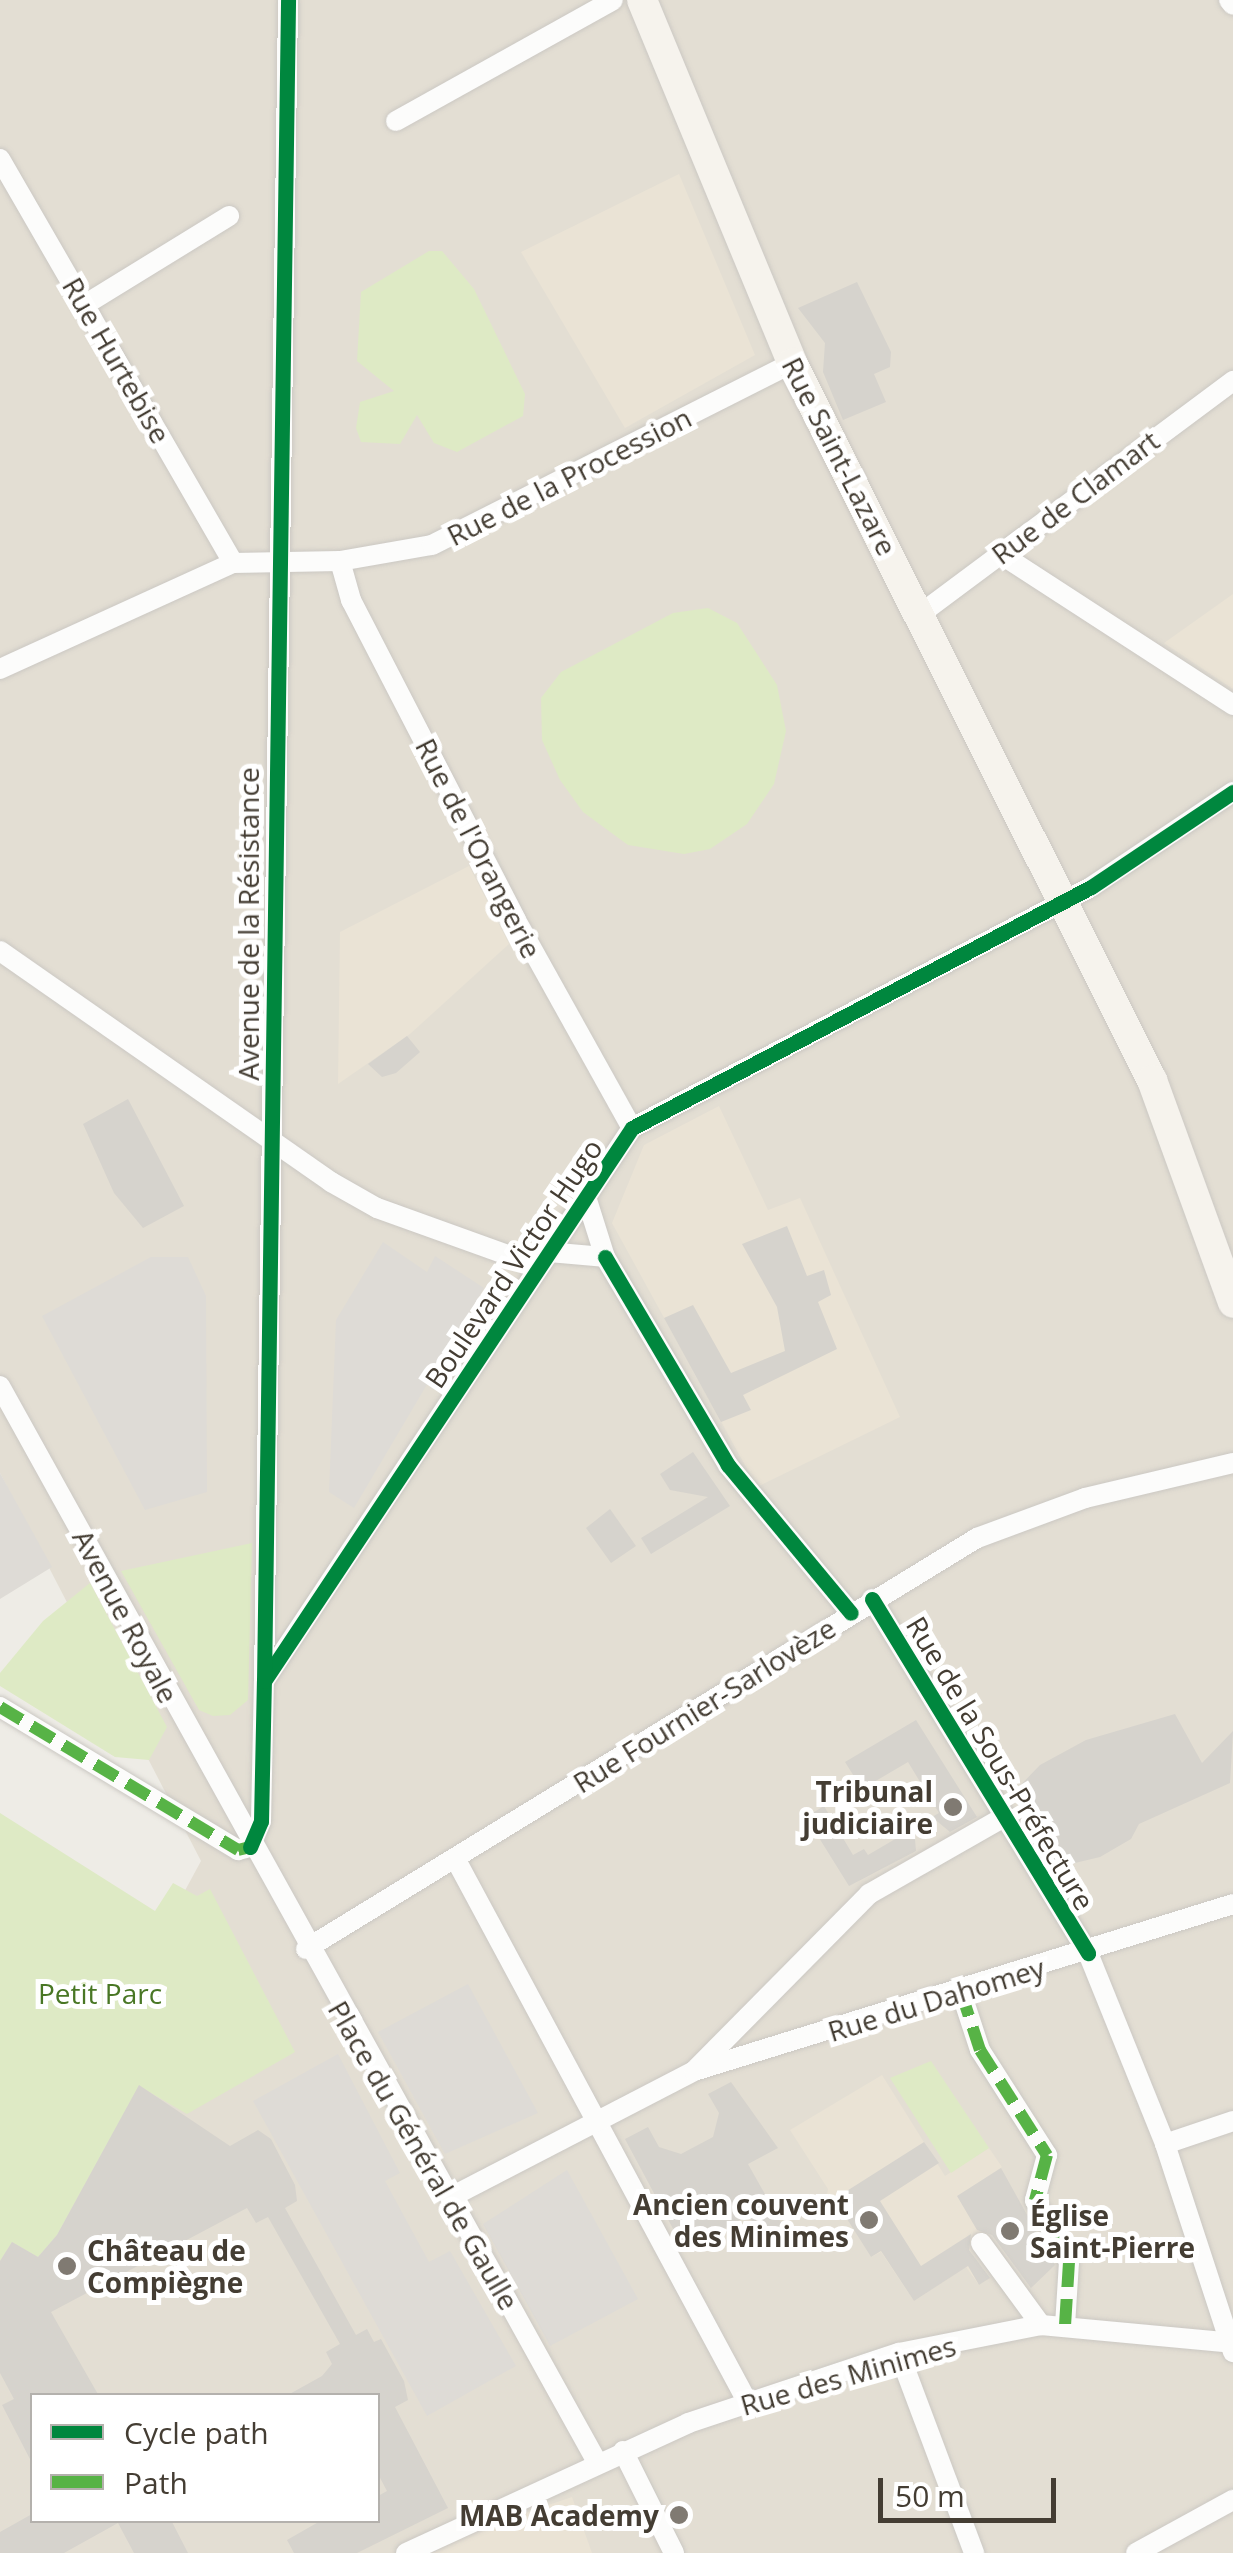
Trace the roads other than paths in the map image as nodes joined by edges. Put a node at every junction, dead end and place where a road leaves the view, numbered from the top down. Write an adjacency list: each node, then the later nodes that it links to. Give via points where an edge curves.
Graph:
1 (288, 0): 11 (street, Avenue de la Résistance)
2 (613, 0): 4 (street)
3 (642, 0): 8 (main road, Rue Saint-Lazare)
4 (396, 121)
5 (0, 159): 7 (street, Rue Hurtebise)
6 (229, 216): 7 (street)
7 (86, 304): 13 (street, Rue Hurtebise)
8 (792, 363): 12 (street, Rue de la Procession, via 432,545); 14 (main road, Rue Saint-Lazare)
9 (1233, 380): 10 (street, Rue de Clamart)
10 (999, 553): 14 (street, Rue de Clamart); 16 (street)
11 (282, 561): 12 (street, Rue de la Procession); 13 (street, Rue de la Procession); 21 (street, Avenue de la Résistance)
12 (340, 561): 20 (street, Rue de l'Orangerie, via 351,600)
13 (233, 563): 15 (street, Rue de la Procession)
14 (919, 615): 18 (main road, Rue Saint-Lazare)
15 (0, 669)
16 (1233, 705)
17 (1233, 792): 18 (street, Boulevard Victor Hugo)
18 (1064, 900): 20 (street, Boulevard Victor Hugo); 25 (main road, Rue Saint-Lazare, via 1152,1080)
19 (0, 951): 21 (street)
20 (632, 1128): 22 (street, Boulevard Victor Hugo)
21 (271, 1137): 24 (street, via 376,1208); 30 (street, Avenue de la Résistance)
22 (587, 1200): 23 (street); 24 (street, Boulevard Victor Hugo)
23 (605, 1257): 24 (street); 29 (street, via 728,1465)
24 (543, 1259): 30 (street, Boulevard Victor Hugo, via 305,1630)
25 (1233, 1303)
26 (0, 1386): 33 (street, Avenue Royale)
27 (1233, 1463): 28 (street, Rue Fournier-Sarlovèze, via 1084,1498 977,1538)
28 (872, 1600): 29 (street, Rue Fournier-Sarlovèze); 32 (street, Rue de la Sous-Préfecture)
29 (850, 1613): 34 (street, Rue Fournier-Sarlovèze)
30 (264, 1681): 33 (street, Avenue de la Résistance, via 260,1821)
31 (0, 1708): 33 (street, via 238,1850)
32 (1002, 1818): 37 (street, Rue de la Sous-Préfecture); 39 (street, via 869,1894)
33 (250, 1847): 36 (street, Place du Général de Gaulle)
34 (456, 1860): 36 (street, Rue Fournier-Sarlovèze); 40 (street)
35 (1233, 1904): 37 (street, Rue du Dahomey)
36 (306, 1949): 43 (street, Place du Général de Gaulle)
37 (1088, 1953): 38 (street, Rue du Dahomey); 42 (street, Rue de la Sous-Préfecture)
38 (961, 1992): 39 (street, Rue du Dahomey); 46 (street, via 980,2050 1047,2155 1035,2200 1070,2262)
39 (694, 2071): 40 (street)
40 (597, 2121): 43 (street); 49 (street)
41 (1233, 2121): 42 (street)
42 (1166, 2144): 47 (street, Rue de la Sous-Préfecture)
43 (450, 2197): 51 (street, Place du Général de Gaulle)
44 (980, 2242): 45 (street)
45 (1041, 2325): 46 (street, Rue des Minimes); 48 (street, Rue des Minimes)
46 (1065, 2326): 47 (street, Rue des Minimes)
47 (1230, 2347)
48 (899, 2354): 49 (street, Rue des Minimes); 55 (street)
49 (748, 2403): 50 (street, Rue des Minimes)
50 (623, 2451): 51 (street, Rue des Minimes); 54 (street)
51 (597, 2462): 53 (street, Rue des Minimes)
52 (1233, 2500): 56 (street)
53 (406, 2553)
54 (674, 2553)
55 (974, 2553)
56 (1136, 2553)

